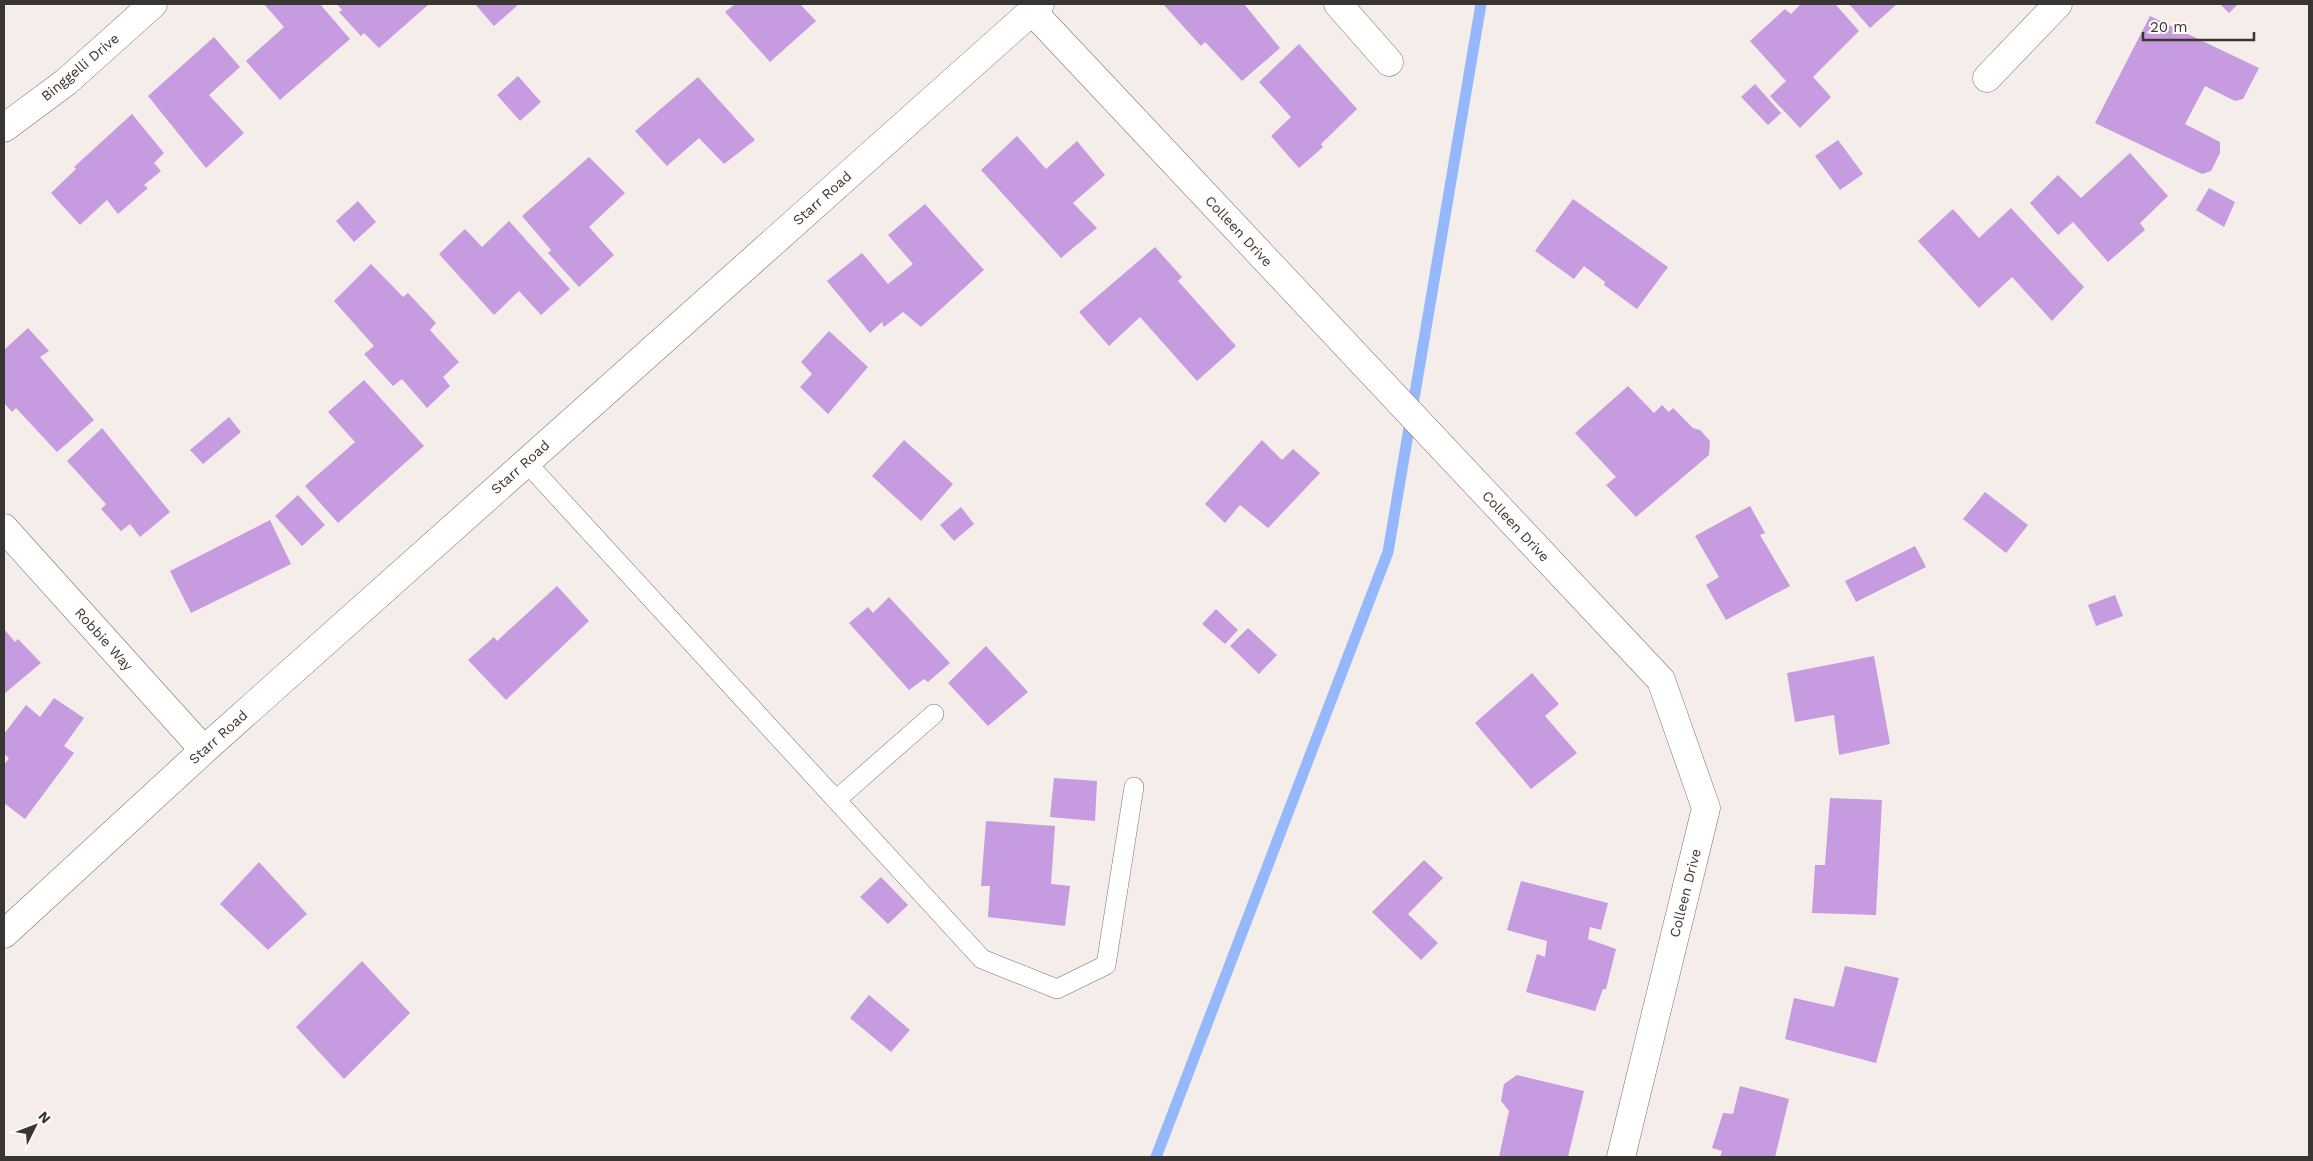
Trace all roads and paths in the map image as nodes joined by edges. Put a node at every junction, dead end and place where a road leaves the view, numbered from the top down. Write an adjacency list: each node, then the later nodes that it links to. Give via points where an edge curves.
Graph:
1 (153, 4): 7 (street, Binggelli Drive, via 66,82)
2 (1338, 4): 5 (street)
3 (2058, 4): 6 (street)
4 (1036, 7): 8 (street, Starr Road); 15 (street, Colleen Drive, via 1661,680 1706,808)
5 (1390, 62)
6 (1987, 78)
7 (4, 128)
8 (526, 462): 11 (street, Starr Road); 13 (lane)
9 (4, 528): 11 (street, Robbie Way)
10 (934, 714): 13 (lane)
11 (204, 750): 14 (street, Starr Road)
12 (1134, 787): 13 (lane, via 1106,965 1057,989 982,959)
13 (836, 800)
14 (4, 934)
15 (1621, 1157)

